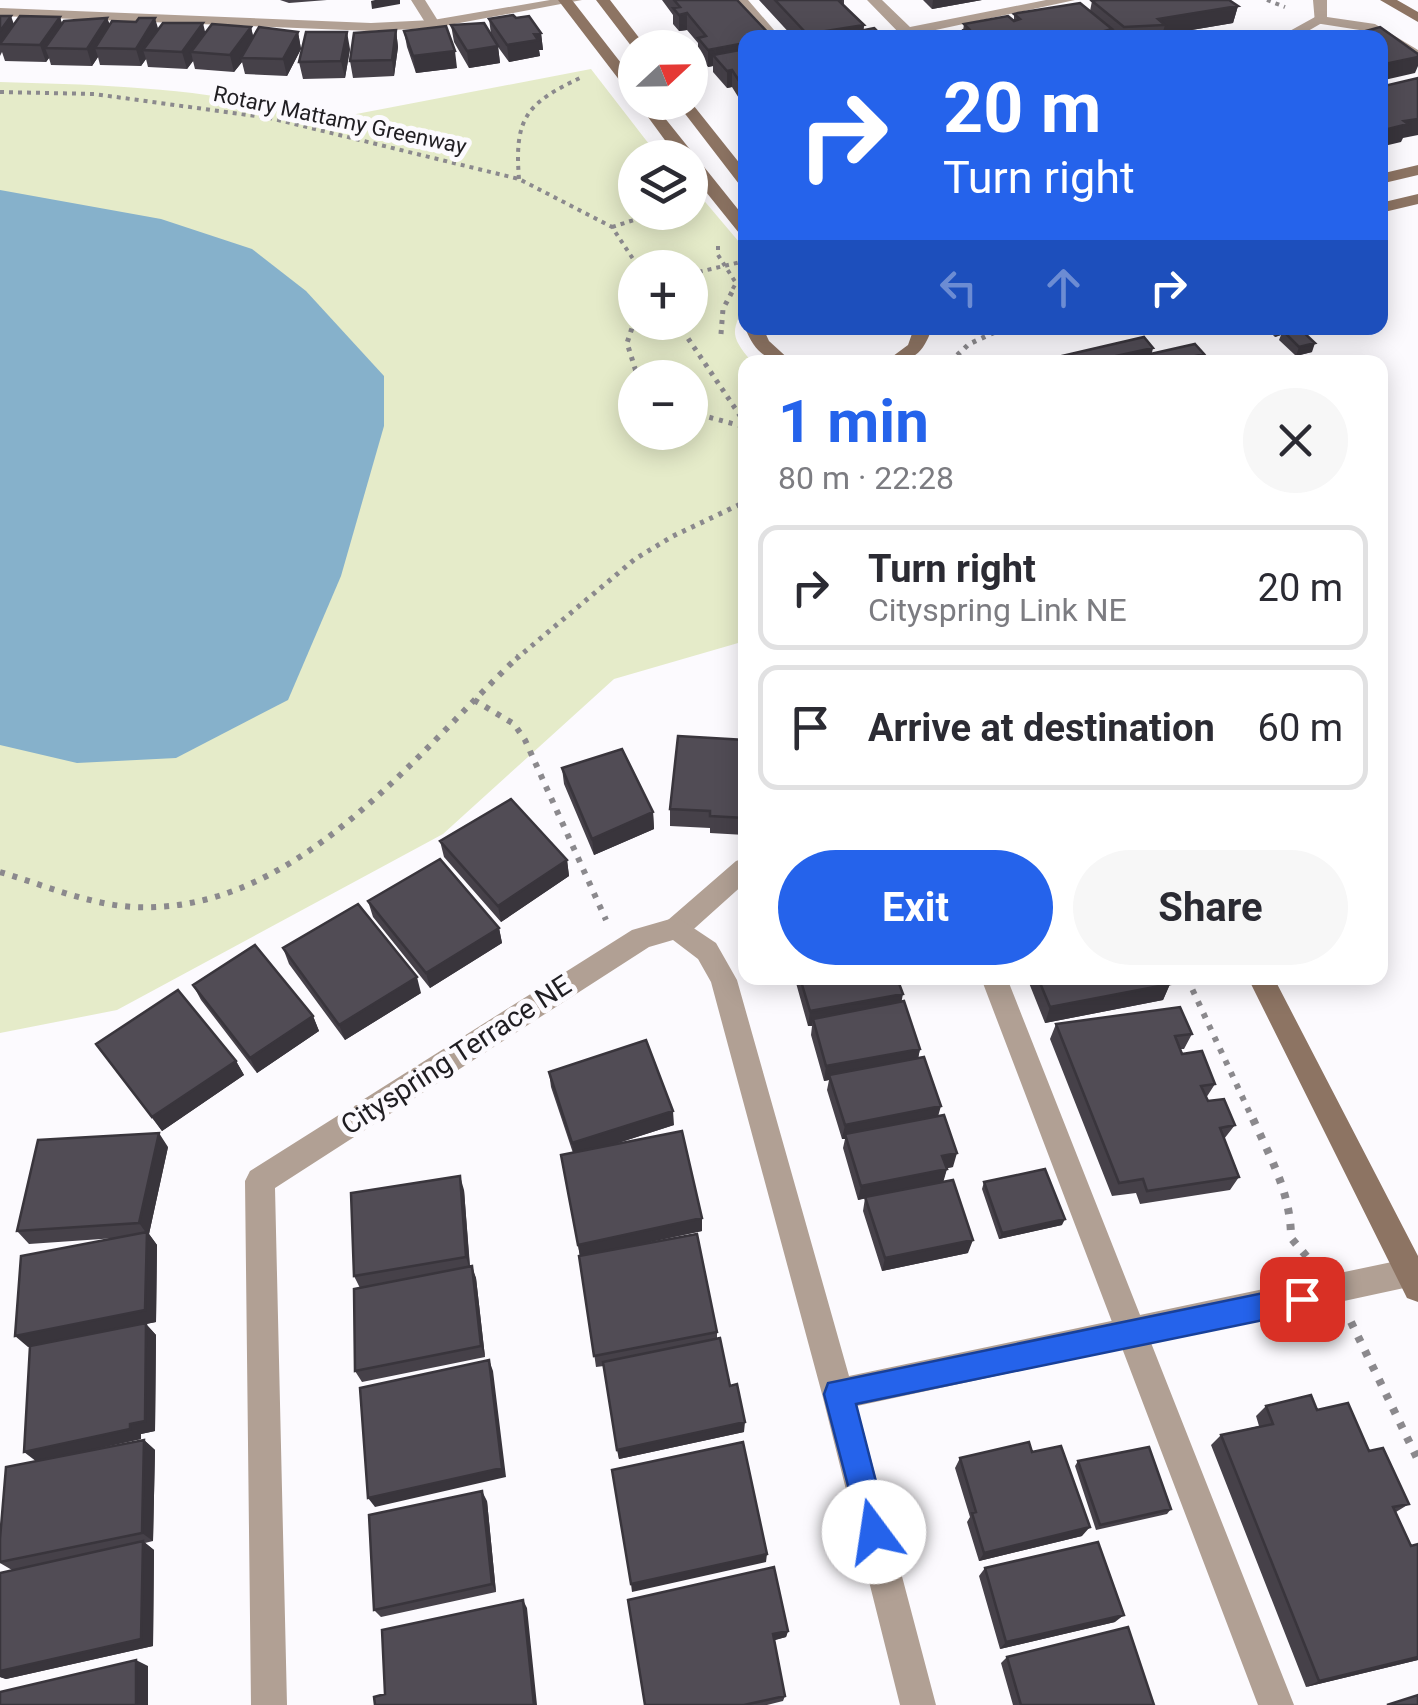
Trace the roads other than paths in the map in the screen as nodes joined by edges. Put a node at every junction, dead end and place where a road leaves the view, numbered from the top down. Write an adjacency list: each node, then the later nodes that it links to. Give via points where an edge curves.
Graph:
1 (248, 0): 12 (street)
2 (418, 0): 15 (street)
3 (569, 0): 15 (street); 24 (street)
4 (603, 0): 16 (street)
5 (740, 0): 17 (street)
6 (874, 0): 18 (street)
7 (1068, 0): 9 (street)
8 (1320, 0): 13 (street)
9 (1041, 2): 19 (street)
10 (1394, 4): 14 (street)
11 (0, 12): 12 (street)
12 (240, 20): 15 (street)
13 (1320, 20): 20 (street); 21 (street)
14 (1418, 20)
15 (432, 24)
16 (626, 30)
17 (767, 30)
18 (905, 30)
19 (926, 30)
20 (1300, 30)
21 (1375, 30)
22 (1388, 38): 23 (street)
23 (1418, 56)
24 (618, 68)
25 (658, 120): 27 (street)
26 (697, 120): 29 (street)
27 (673, 140)
28 (1418, 170): 30 (street)
29 (738, 172)
30 (1388, 177)
31 (708, 184): 34 (street)
32 (1418, 199): 33 (street)
33 (1388, 206)
34 (738, 220)
35 (757, 335): 38 (street)
36 (934, 335): 37 (street)
37 (911, 350)
38 (774, 355)
39 (738, 874): 40 (street)
40 (677, 928): 45 (street, via 707,950 724,980); 46 (street, Cityspring Terrace NE, via 620,951 260,1181)
41 (997, 985): 44 (street)
42 (1265, 985): 43 (street)
43 (1414, 1280): 44 (street)
44 (1131, 1335): 45 (street); 48 (street)
45 (838, 1394): 47 (street)
46 (269, 1705)
47 (918, 1705)
48 (1276, 1705)

